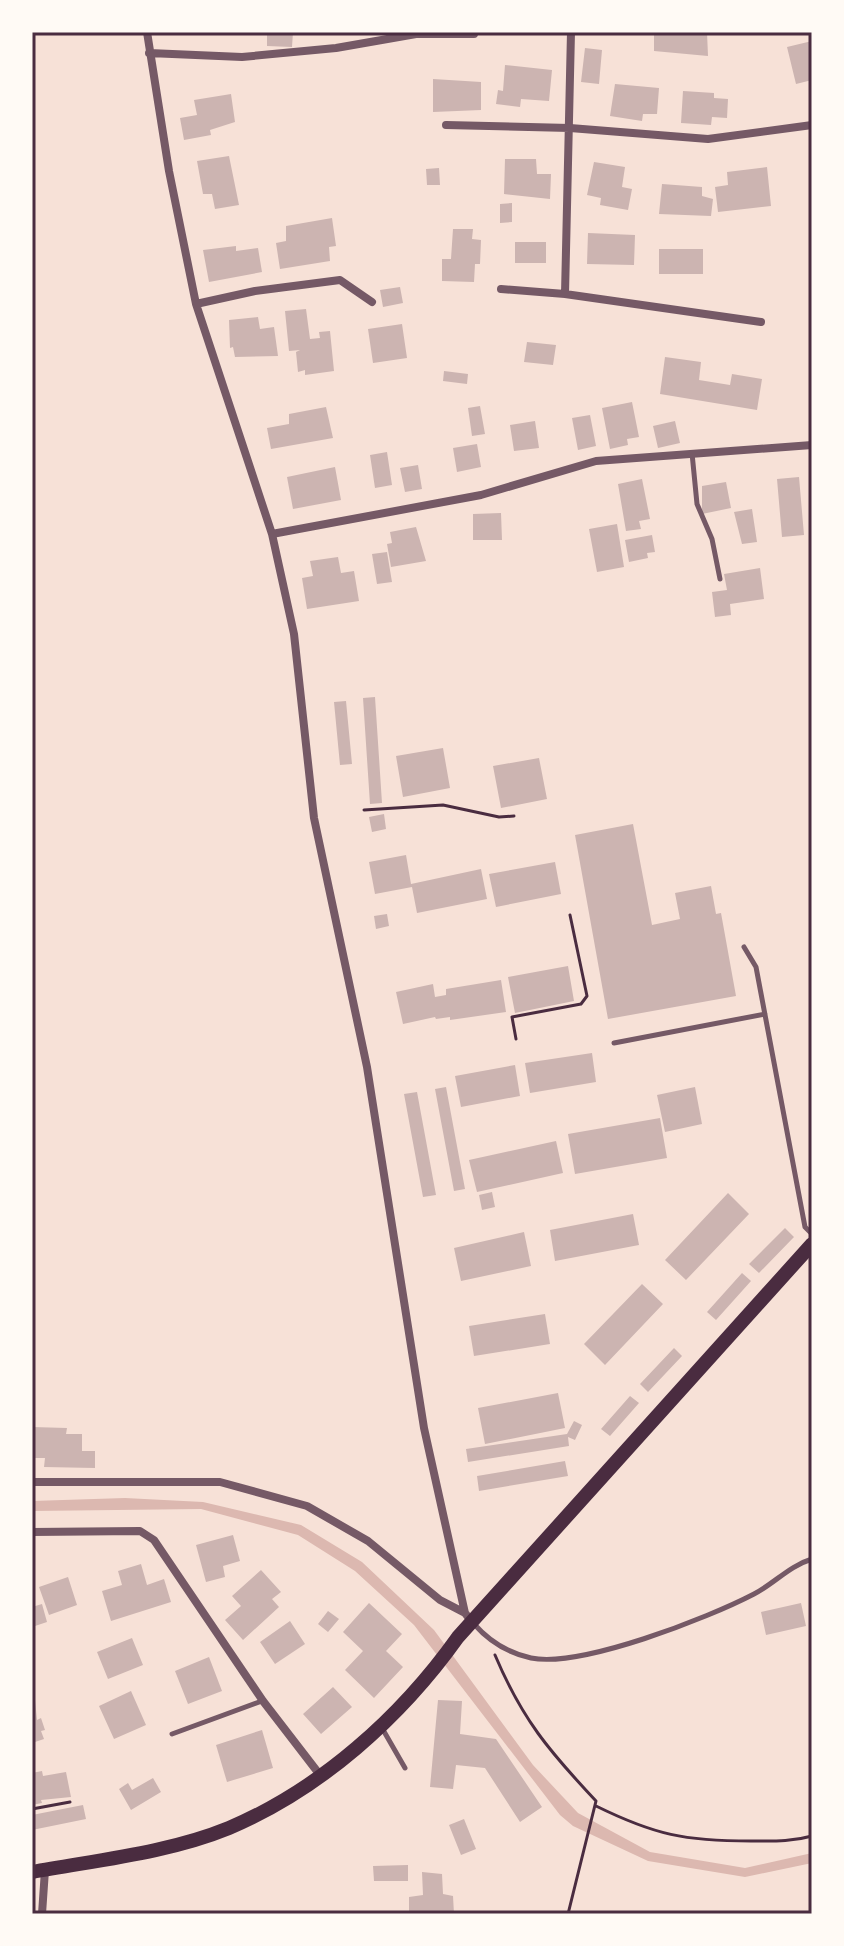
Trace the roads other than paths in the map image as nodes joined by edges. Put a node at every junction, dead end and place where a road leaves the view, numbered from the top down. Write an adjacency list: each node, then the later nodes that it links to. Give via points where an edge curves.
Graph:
1 (147, 32): 4 (street)
2 (571, 32): 7 (street)
3 (474, 34): 4 (street, via 416,34 242,57)
4 (149, 53): 11 (street)
5 (446, 125): 7 (street)
6 (812, 125): 7 (street, via 708,139)
7 (570, 128): 9 (street)
8 (501, 289): 9 (street)
9 (565, 294): 12 (street)
10 (372, 302): 11 (street, via 340,280)
11 (196, 304): 15 (street)
12 (761, 322)
13 (812, 445): 14 (street)
14 (692, 453): 15 (street, via 596,461 481,495); 16 (lane, via 697,504 712,539)
15 (272, 534): 25 (street, via 294,634 314,818 367,1067 424,1428)
16 (720, 579)
17 (744, 947): 18 (lane, via 756,967)
18 (765, 1014): 19 (lane); 20 (lane, via 805,1227)
19 (614, 1043)
20 (812, 1234)
21 (812, 1244): 25 (main road)
22 (32, 1482): 25 (street, via 220,1482 307,1506 368,1541)
23 (32, 1532): 26 (street, via 140,1531 154,1540)
24 (812, 1559): 25 (lane, via 725,1608 654,1636 576,1656 532,1659 489,1642)
25 (469, 1618): 27 (main road, via 433,1673)
26 (263, 1701): 28 (lane); 30 (street)
27 (382, 1728): 29 (lane); 30 (main road)
28 (172, 1734)
29 (405, 1768)
30 (320, 1775): 31 (main road, via 229,1828 170,1846)
31 (38, 1871): 32 (street)
32 (42, 1914)

